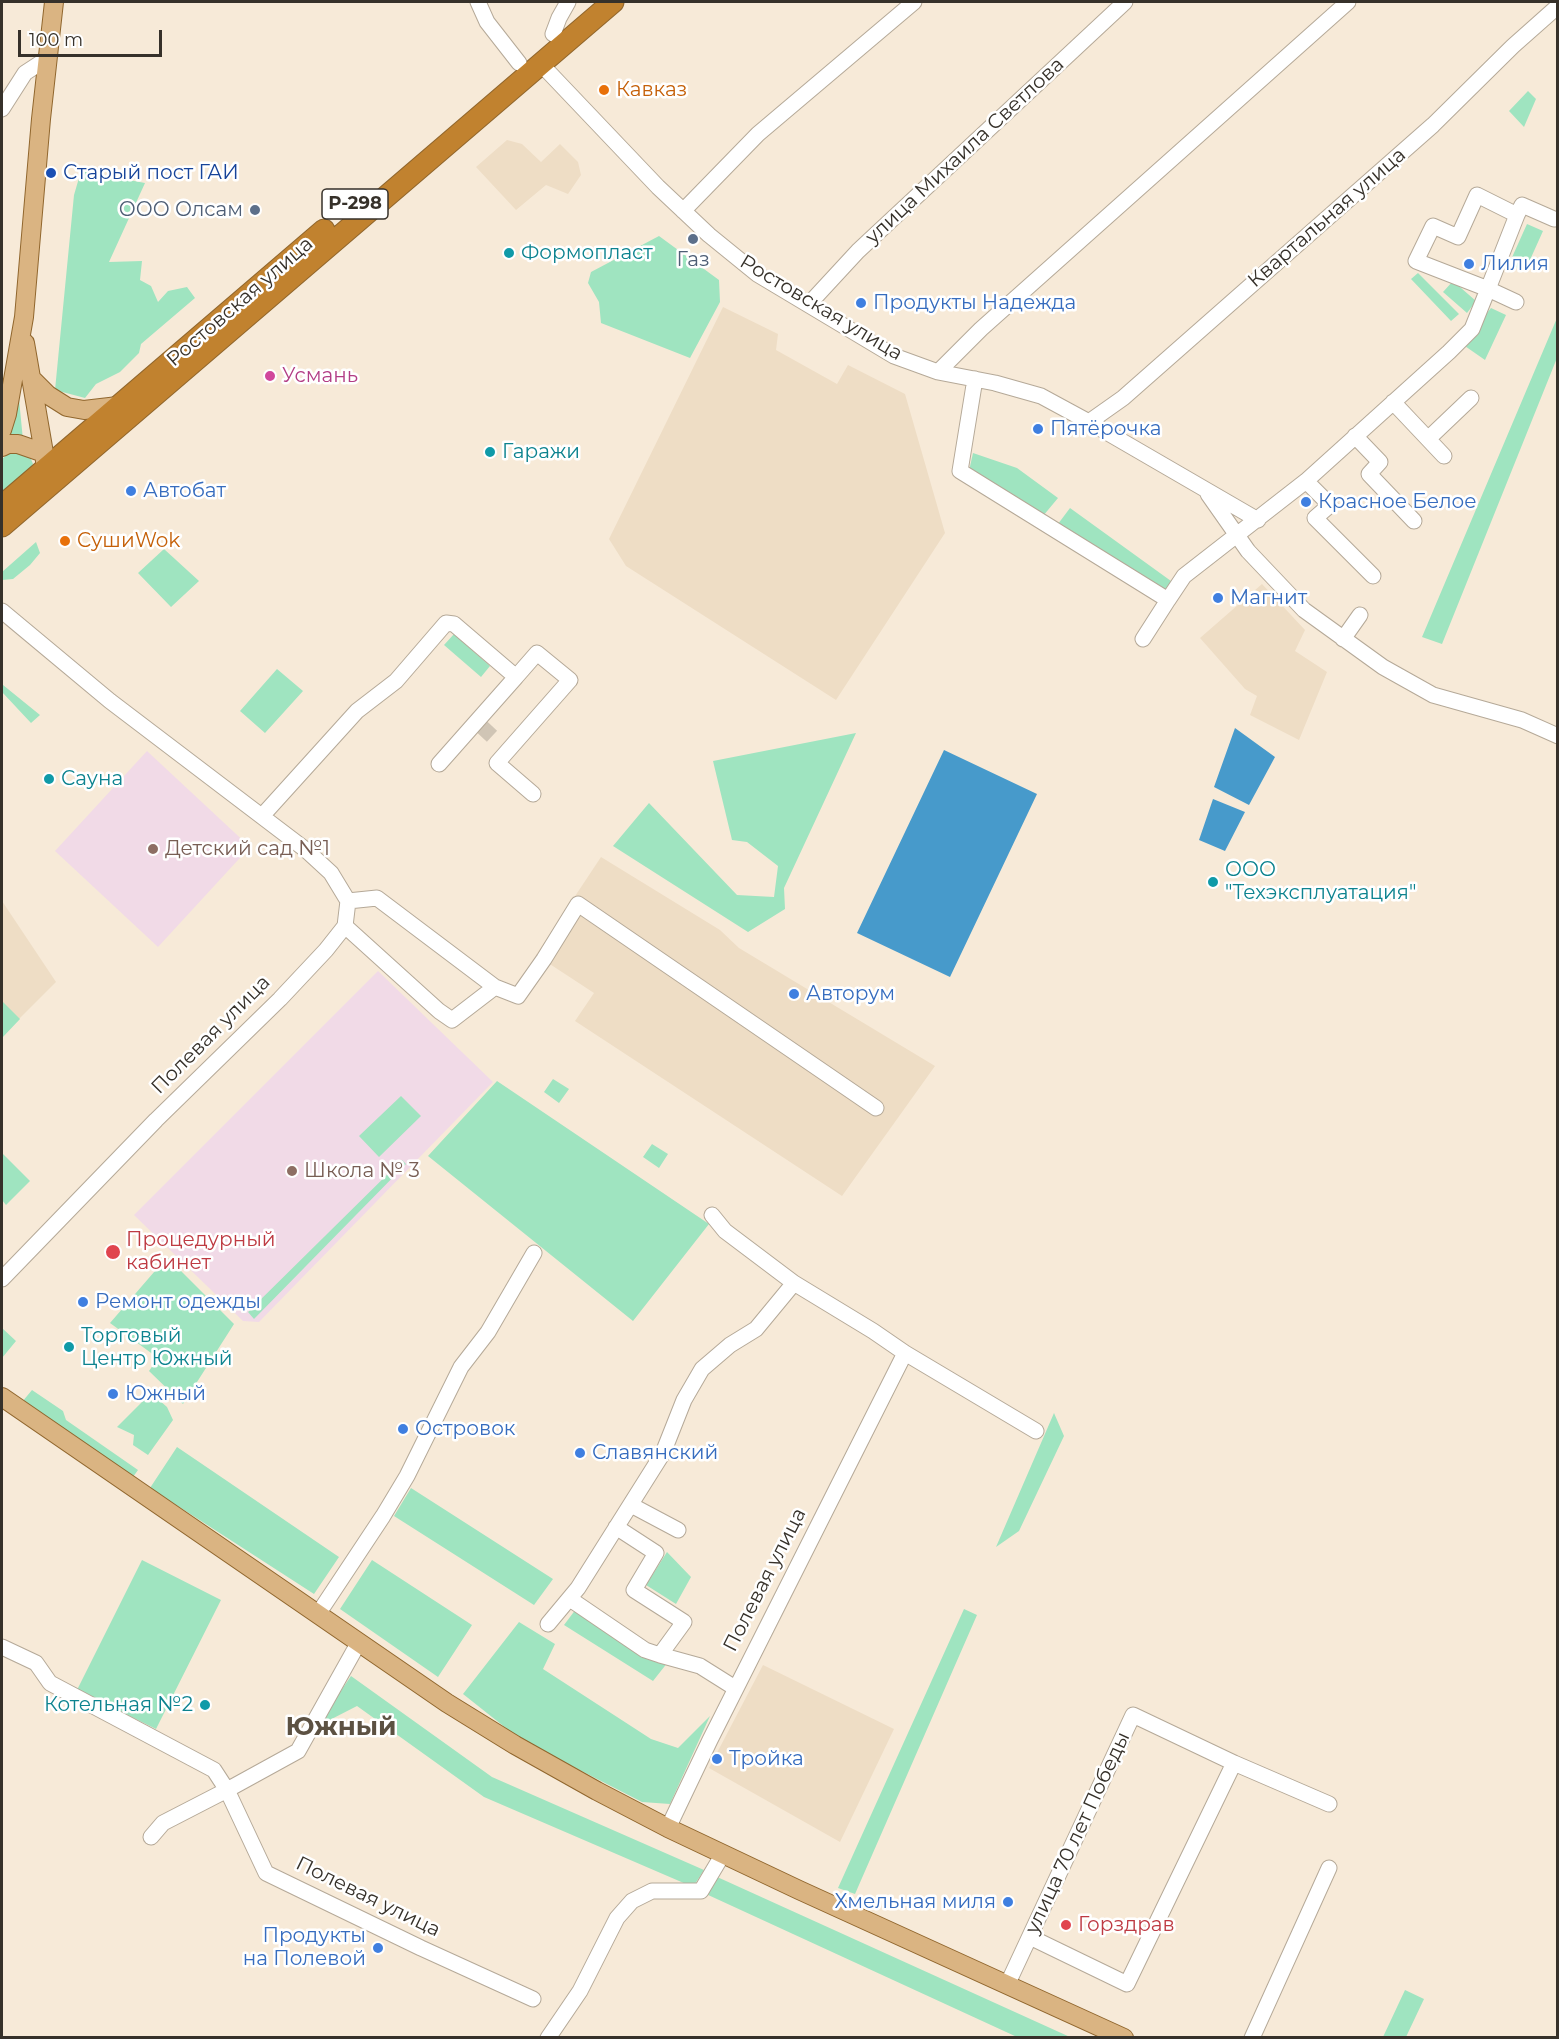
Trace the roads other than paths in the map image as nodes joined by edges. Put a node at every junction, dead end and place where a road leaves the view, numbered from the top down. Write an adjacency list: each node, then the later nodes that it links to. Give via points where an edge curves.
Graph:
1 (54, 2): 11 (main road)
2 (478, 2): 12 (street, via 487,22)
3 (568, 2): 10 (street, Ростовская улица)
4 (592, 2): 10 (highway, Ростовская улица / Р-298)
5 (613, 2): 13 (highway, Ростовская улица / Р-298)
6 (914, 2): 15 (street, via 758,134)
7 (1125, 2): 20 (street, улица Михаила Светлова, via 858,251)
8 (1348, 2): 22 (street, via 981,329)
9 (1557, 6): 28 (street, Квартальная улица, via 1433,125 1123,398)
10 (553, 34): 12 (highway, Ростовская улица / Р-298)
11 (48, 58): 14 (street, via 25,73); 21 (main road)
12 (519, 63): 27 (highway, Ростовская улица / Р-298)
13 (540, 63): 15 (street, Ростовская улица); 37 (highway, Ростовская улица / Р-298)
14 (2, 109)
15 (683, 211): 20 (street, Ростовская улица, via 757,274)
16 (1517, 214): 17 (street, via 1522,205); 18 (street); 18 (street, via 1477,195 1458,237 1433,226 1416,261)
17 (1554, 219)
18 (1488, 289): 19 (street); 26 (street, via 1472,329)
19 (1516, 302)
20 (809, 304): 22 (street, Ростовская улица, via 894,356)
21 (24, 317): 23 (main road); 29 (main road)
22 (938, 372): 24 (street, Ростовская улица)
23 (31, 378): 27 (main road, via 67,407 84,410); 34 (main road)
24 (975, 379): 28 (street, Ростовская улица, via 1041,396); 44 (street, via 960,471)
25 (1471, 398): 31 (street)
26 (1393, 402): 30 (street); 31 (street)
27 (118, 406): 34 (highway, Р-298)
28 (1089, 422): 36 (street, Ростовская улица)
29 (2, 430)
30 (1355, 436): 35 (street); 40 (street, via 1380,462 1369,474)
31 (1429, 438): 33 (street)
32 (2, 447): 34 (main road, via 18,444)
33 (1444, 456)
34 (45, 461): 37 (main road); 38 (highway, Р-298)
35 (1306, 481): 39 (street); 43 (street, via 1330,505 1315,518)
36 (1204, 489): 39 (street); 42 (street, Ростовская улица)
37 (41, 491): 41 (highway, Р-298)
38 (2, 506)
39 (1258, 520): 42 (street)
40 (1414, 521)
41 (2, 526)
42 (1236, 534): 44 (street, via 1184,576); 48 (street, Ростовская улица, via 1304,610)
43 (1373, 576)
44 (1168, 600): 47 (street)
45 (1360, 615): 48 (street)
46 (4, 618): 53 (street)
47 (1143, 639)
48 (1343, 639): 50 (street, Ростовская улица, via 1383,668 1433,695 1522,720)
49 (516, 677): 51 (street); 52 (street, via 537,653 570,680 502,746 497,763); 53 (street, via 454,624 446,623 396,681 357,711)
50 (1557, 736)
51 (439, 764)
52 (533, 794)
53 (262, 816): 54 (street, via 331,873)
54 (348, 901): 55 (street); 56 (street, via 378,898)
55 (345, 926): 56 (street, via 452,1020); 60 (street, Полевая улица, via 280,999)
56 (495, 987): 57 (street, via 518,996 578,904)
57 (876, 1108)
58 (712, 1215): 61 (street, via 725,1231)
59 (534, 1253): 69 (street, via 488,1332 461,1367 407,1476)
60 (2, 1279)
61 (794, 1283): 62 (street); 65 (street, via 756,1329 702,1369 684,1400 663,1453)
62 (905, 1353): 64 (street); 74 (street, Полевая улица)
63 (3, 1399): 69 (main road)
64 (1035, 1431)
65 (631, 1505): 66 (street); 67 (street)
66 (616, 1527): 68 (street); 73 (street, via 656,1553 634,1590 684,1622)
67 (678, 1530)
68 (570, 1599): 70 (street); 73 (street, via 645,1650)
69 (318, 1614): 71 (main road)
70 (548, 1624)
71 (359, 1642): 76 (street, via 298,1751); 78 (main road, via 515,1745)
72 (2, 1647): 76 (street, Полевая улица, via 36,1663 50,1683 214,1770)
73 (660, 1655): 74 (street, via 700,1666)
74 (735, 1688): 78 (street, Полевая улица)
75 (1234, 1764): 77 (street, улица 70 лет Победы); 82 (street, via 1127,1984); 82 (street, улица 70 лет Победы, via 1133,1715)
76 (227, 1790): 79 (street, via 163,1823); 84 (street, Полевая улица, via 266,1873)
77 (1329, 1804)
78 (668, 1828): 80 (main road)
79 (151, 1837)
80 (723, 1854): 83 (main road); 85 (street, via 702,1891 652,1891 632,1901 617,1918 580,1991)
81 (1329, 1868): 87 (street)
82 (1030, 1937): 83 (street, улица 70 лет Победы)
83 (1008, 1983): 86 (main road)
84 (532, 2000)
85 (548, 2037)
86 (1124, 2037)
87 (1251, 2037)

